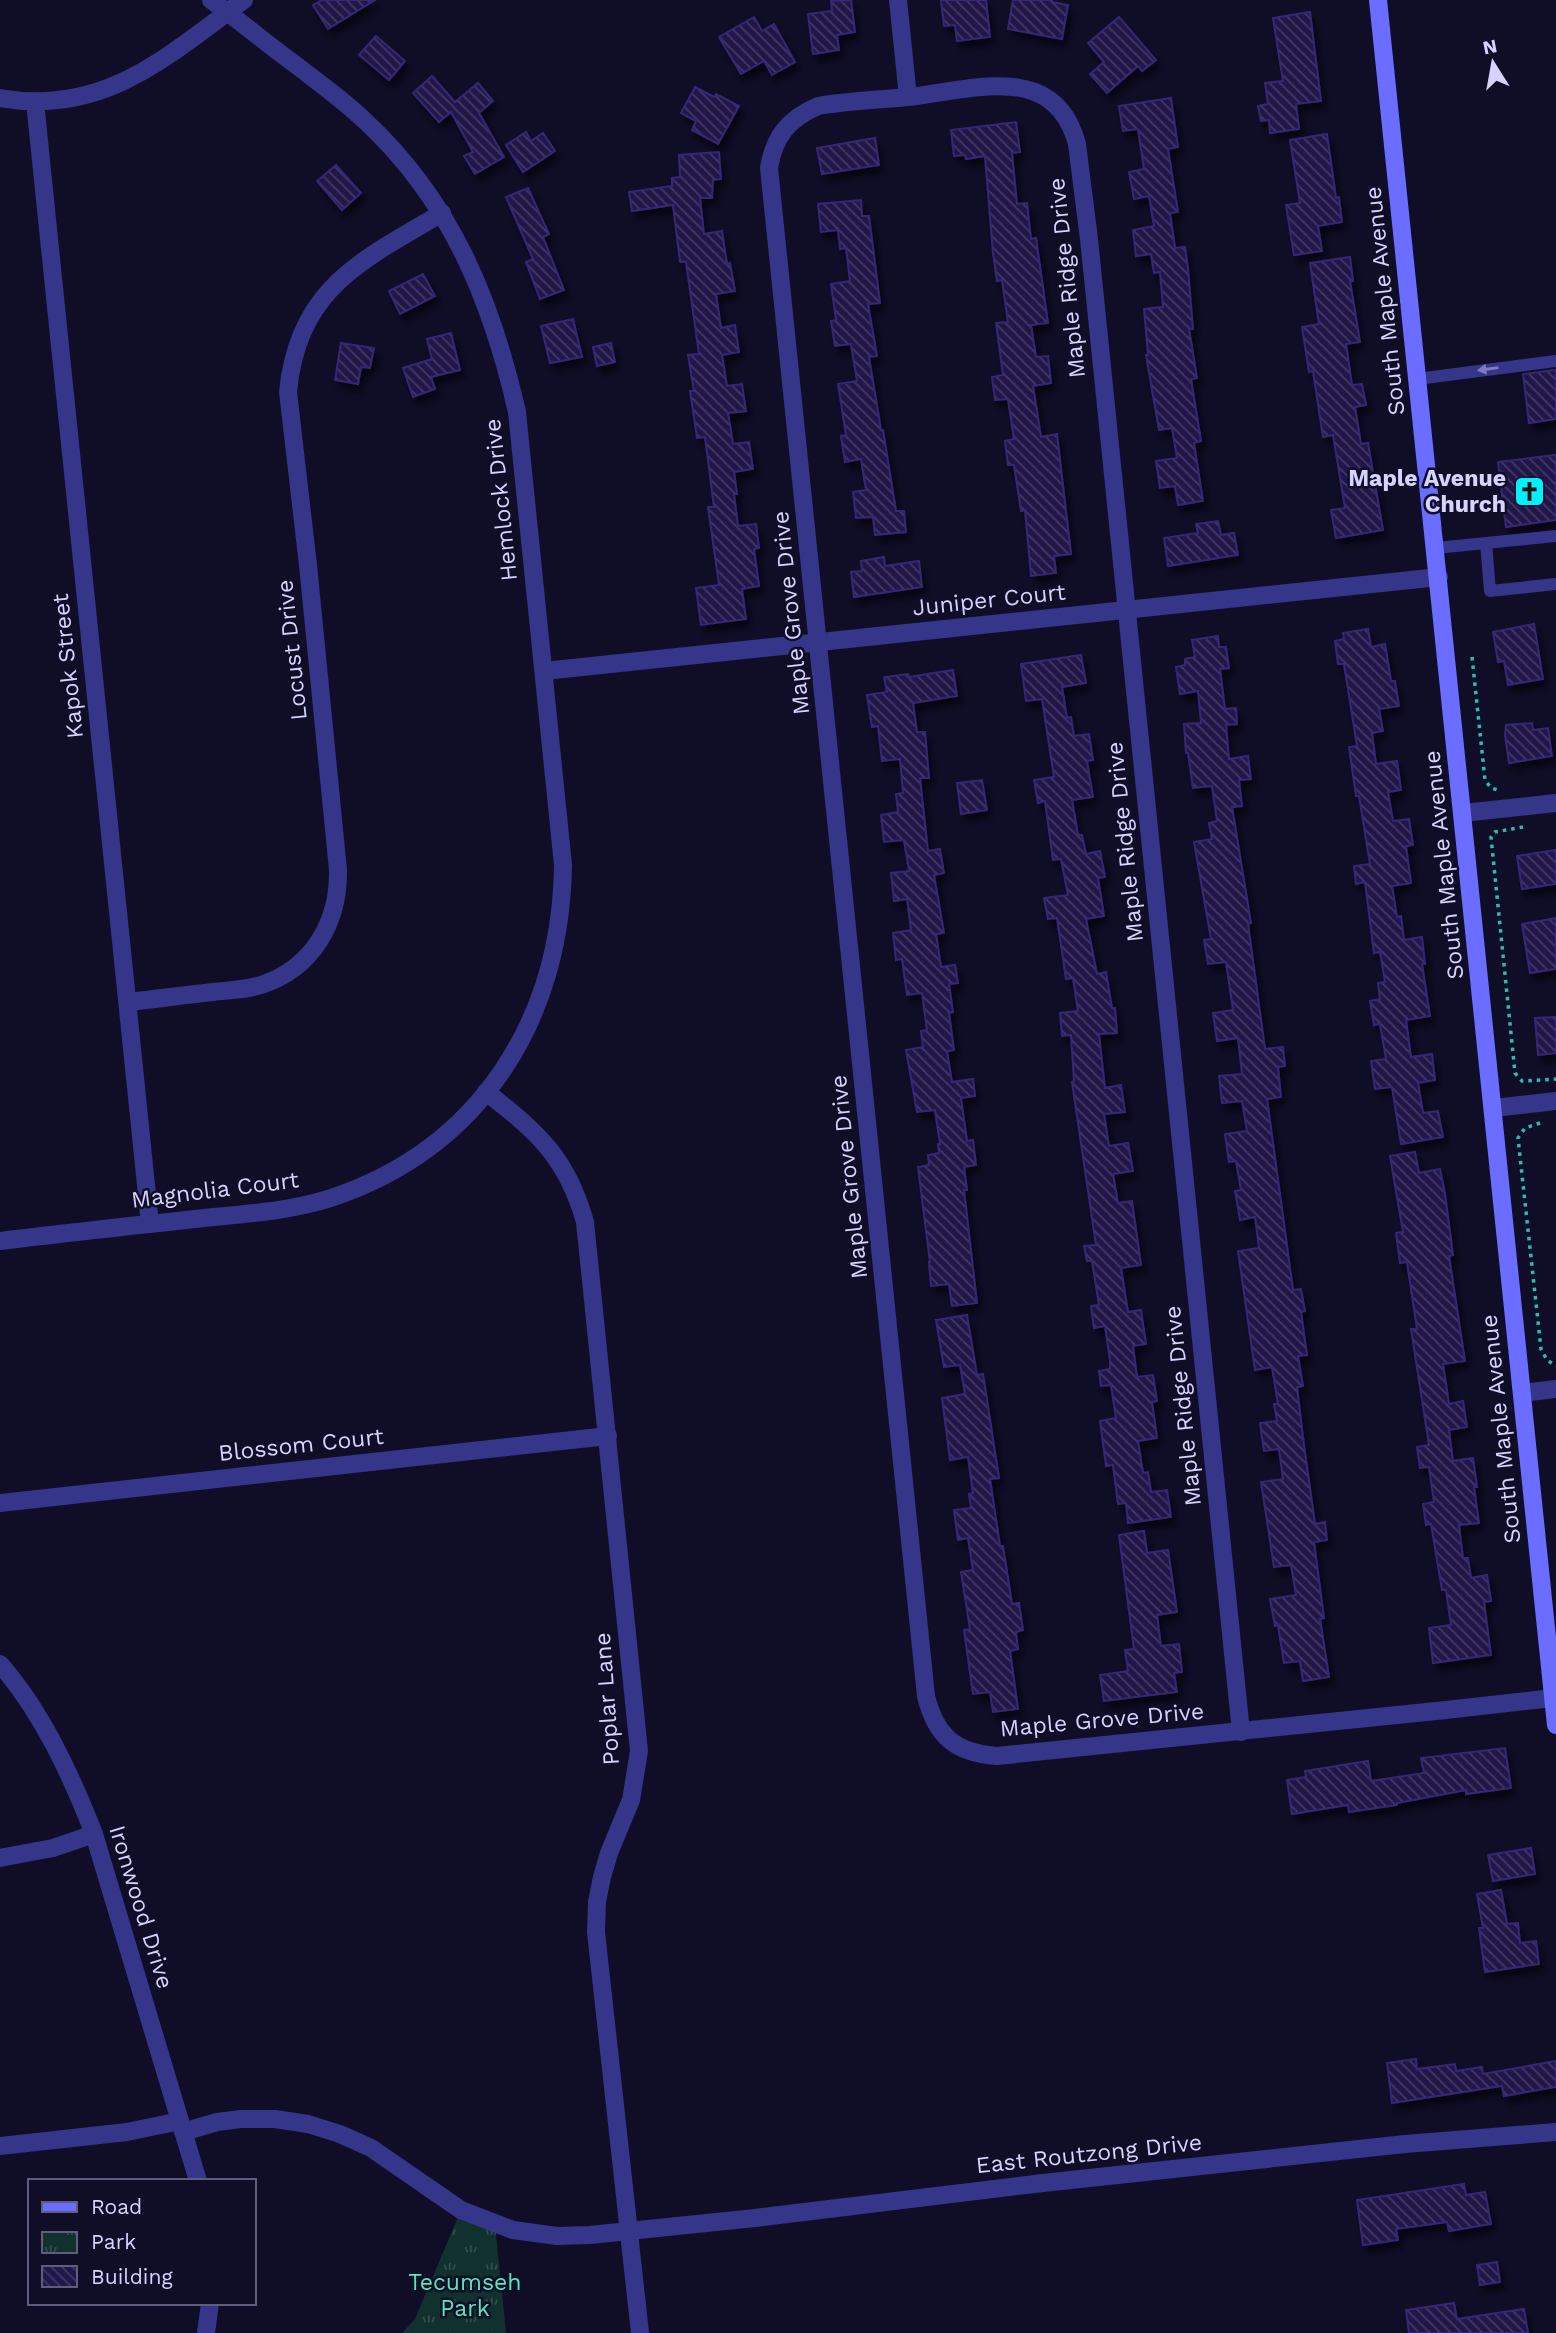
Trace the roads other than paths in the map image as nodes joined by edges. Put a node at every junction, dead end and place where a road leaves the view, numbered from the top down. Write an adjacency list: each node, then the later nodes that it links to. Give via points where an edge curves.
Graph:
1 (211, 0): 5 (street, Hemlock Drive)
2 (244, 0): 5 (street)
3 (898, 0): 6 (street)
4 (1378, 0): 11 (main road, South Maple Avenue)
5 (227, 12): 8 (street, via 124,83 80,97); 9 (street, Hemlock Drive, via 364,120 406,164)
6 (908, 97): 17 (street, Maple Ridge Drive, via 1022,88 1053,102 1073,129 1089,239); 18 (street, Maple Grove Drive, via 826,105 801,114 778,137 769,168)
7 (0, 99): 8 (street)
8 (35, 102): 22 (street, Kapok Street)
9 (442, 213): 19 (street, Hemlock Drive, via 485,300 517,412); 22 (street, Locust Drive, via 339,279 299,338 289,375 338,870 331,920 303,961 274,980)
10 (1556, 361): 11 (lane, one-way to 11)
11 (1417, 379): 14 (main road, South Maple Avenue)
12 (1556, 536): 13 (lane)
13 (1486, 543): 14 (lane); 16 (lane, via 1490,591)
14 (1437, 548): 15 (main road, South Maple Avenue)
15 (1439, 577): 17 (street, Juniper Court); 21 (main road, South Maple Avenue)
16 (1556, 583)
17 (1127, 611): 18 (street, Juniper Court); 35 (street, Maple Ridge Drive)
18 (819, 642): 19 (street, Juniper Court); 35 (street, Maple Grove Drive, via 930,1714 953,1744 988,1755)
19 (544, 671): 23 (street, Hemlock Drive, via 563,865 560,922 541,999 523,1038)
20 (1556, 803): 21 (street)
21 (1464, 813): 25 (main road, South Maple Avenue)
22 (128, 1002): 26 (street, Kapok Street)
23 (486, 1092): 26 (street, Magnolia Court, via 438,1140 400,1166 331,1198 280,1210); 30 (street, Poplar Lane, via 545,1142 579,1200)
24 (1556, 1101): 25 (street)
25 (1494, 1108): 29 (main road, South Maple Avenue)
26 (150, 1224): 27 (street, Magnolia Court)
27 (0, 1241)
28 (1556, 1390): 29 (street)
29 (1522, 1393): 33 (main road, South Maple Avenue)
30 (608, 1436): 31 (street, Blossom Court); 42 (street, Poplar Lane, via 639,1751 631,1800 601,1877 596,1932)
31 (0, 1503)
32 (0, 1664): 36 (street, Ironwood Drive, via 57,1751)
33 (1553, 1698): 34 (main road, South Maple Avenue); 35 (street, Maple Grove Drive)
34 (1556, 1725)
35 (1241, 1732)
36 (94, 1834): 37 (street); 38 (street, Ironwood Drive)
37 (0, 1858)
38 (182, 2126): 40 (street, East Routzong Drive); 41 (street, Ironwood Drive); 42 (street, East Routzong Drive, via 241,2119 308,2124 371,2148 448,2203 495,2225 557,2236)
39 (1556, 2132): 42 (street, East Routzong Drive, via 1405,2144)
40 (0, 2146)
41 (197, 2179)
42 (629, 2231): 45 (street, Poplar Lane)
43 (210, 2305): 44 (street)
44 (206, 2333)
45 (640, 2333)

